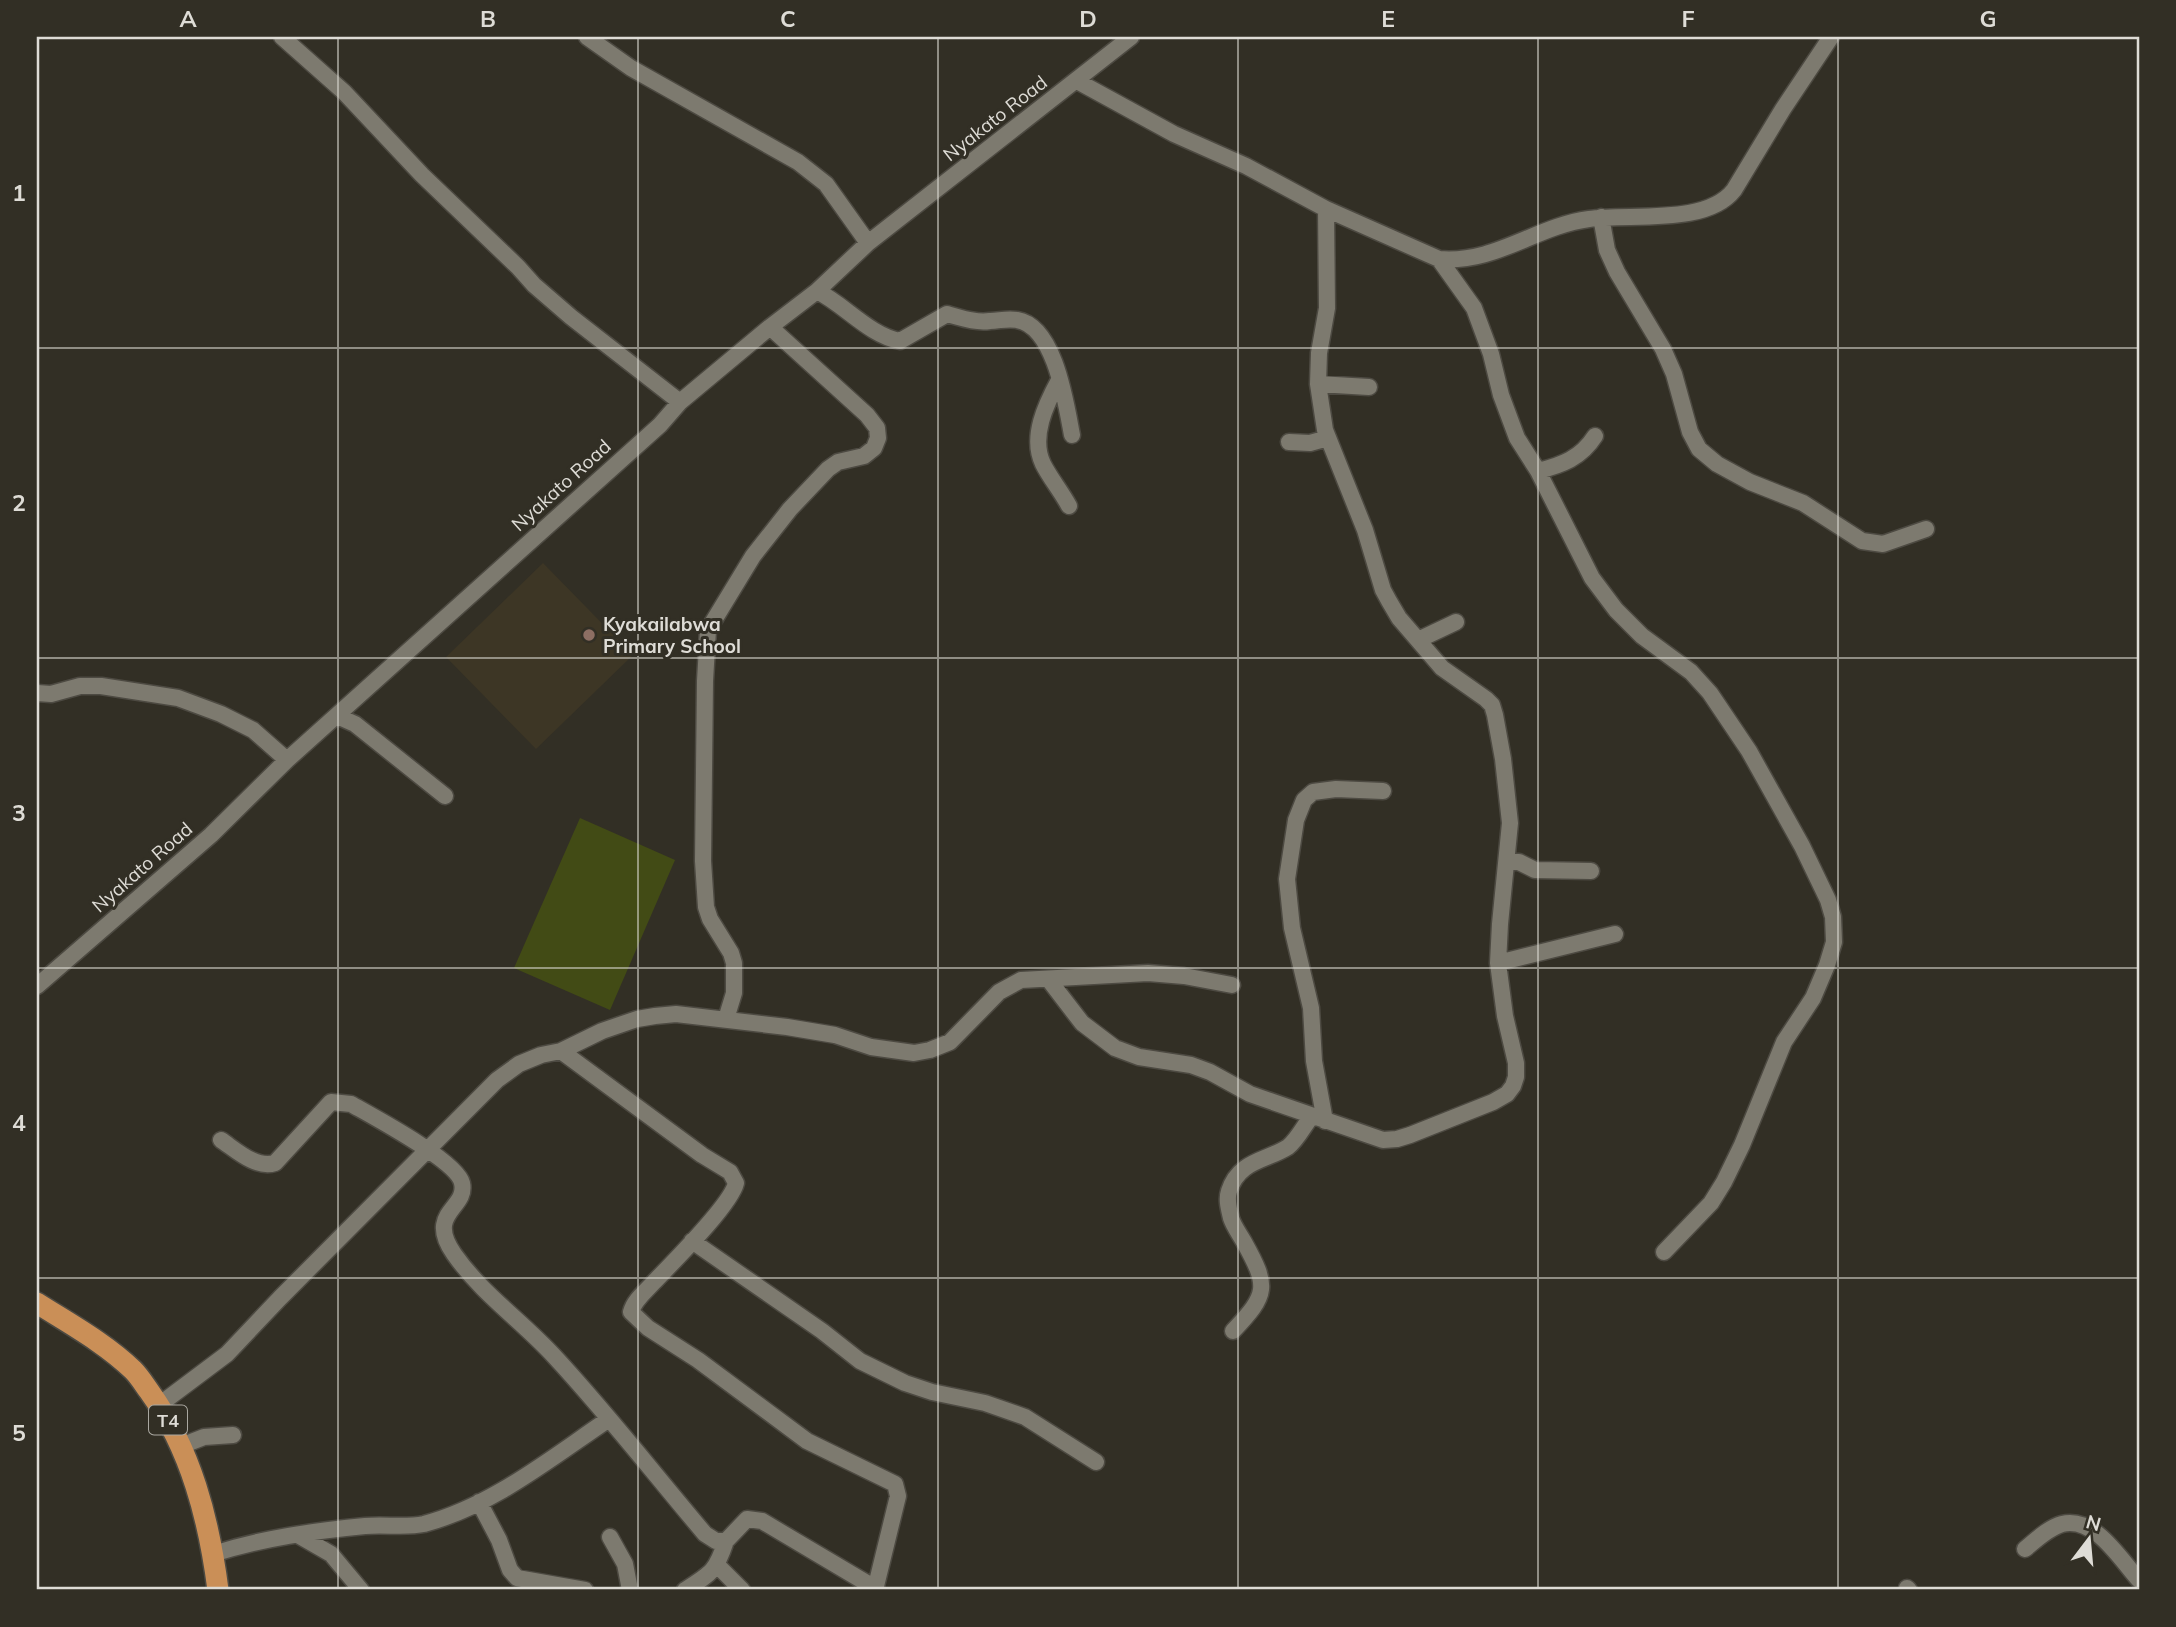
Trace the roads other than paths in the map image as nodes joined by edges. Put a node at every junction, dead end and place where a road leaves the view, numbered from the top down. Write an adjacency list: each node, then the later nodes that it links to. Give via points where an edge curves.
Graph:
1 (282, 37): 15 (street, via 344,92 534,285)
2 (587, 37): 8 (street, via 631,68 799,162 826,184)
3 (1131, 37): 5 (street, Nyakato Road)
4 (1831, 37): 7 (street, via 1728,198 1677,214)
5 (1077, 81): 6 (street, via 1149,122); 8 (street, Nyakato Road)
6 (1326, 209): 9 (street); 13 (street, via 1327,308 1318,354)
7 (1601, 217): 9 (street, via 1553,226 1489,255); 22 (street, via 1607,250 1674,374 1699,449 1717,464 1803,503 1862,541 1883,544)
8 (868, 243): 10 (street, Nyakato Road)
9 (1439, 258): 20 (street, via 1474,307 1513,428)
10 (817, 291): 11 (street, Nyakato Road); 12 (street, via 881,334 900,341 947,314 970,321 1026,322 1048,346)
11 (770, 327): 15 (street, Nyakato Road); 37 (street, via 867,415 878,438 864,456 828,469 790,509 753,556 708,630 703,861 706,907 734,963 734,993)
12 (1059, 380): 16 (street); 21 (street, via 1038,440 1043,464)
13 (1318, 384): 14 (street); 18 (street)
14 (1370, 387)
15 (680, 402): 26 (street, Nyakato Road)
16 (1072, 435)
17 (1595, 436): 20 (street, via 1580,455)
18 (1328, 438): 19 (street); 24 (street, via 1382,590)
19 (1289, 443)
20 (1538, 471): 43 (street, via 1592,578 1616,610 1691,672 1749,751 1802,846 1833,918 1834,942 1827,965 1813,998 1784,1042 1724,1182 1711,1203)
21 (1069, 506)
22 (1926, 528)
23 (1456, 622): 24 (street)
24 (1418, 640): 30 (street, via 1442,668 1492,705 1510,823)
25 (37, 693): 27 (street, via 101,686 178,698 253,730)
26 (337, 716): 27 (street, Nyakato Road); 29 (street, via 355,724)
27 (287, 760): 36 (street, Nyakato Road, via 211,835)
28 (1383, 790): 39 (street, via 1313,792 1300,808 1294,830 1287,879 1289,906 1311,1008)
29 (445, 796)
30 (1507, 862): 31 (street, via 1535,870); 33 (street)
31 (1591, 872)
32 (1615, 934): 33 (street)
33 (1498, 963): 39 (street, via 1516,1063 1516,1077 1507,1094 1397,1139 1383,1140)
34 (1049, 980): 35 (street, via 1148,973); 37 (street, via 1021,981 999,992 950,1042 914,1053 835,1035); 39 (street, via 1082,1023 1115,1048 1139,1057 1191,1065)
35 (1232, 985)
36 (37, 986)
37 (726, 1019): 38 (street, via 676,1014 638,1018)
38 (561, 1051): 41 (street, via 541,1055 497,1080); 42 (street, via 734,1176 735,1188)
39 (1318, 1119): 45 (street, via 1290,1145 1246,1167 1228,1192 1234,1225 1262,1282 1254,1309)
40 (221, 1140): 41 (street, via 257,1163 275,1163 331,1102 338,1101)
41 (428, 1149): 46 (street, via 228,1354); 47 (street, via 463,1186 444,1220 443,1229 454,1253 484,1291 552,1354)
42 (692, 1241): 50 (street, via 860,1361 905,1383 1025,1417); 59 (street, via 631,1312 807,1441 895,1484 898,1496)
43 (1664, 1252)
44 (37, 1303): 46 (highway, T4, via 135,1371)
45 (1233, 1331)
46 (159, 1405): 49 (highway, T4)
47 (609, 1419): 51 (street); 54 (street, via 705,1534)
48 (233, 1435): 49 (street, via 204,1437)
49 (181, 1446): 56 (highway, T4)
50 (1096, 1462)
51 (479, 1502): 52 (street, via 423,1524); 62 (street, via 517,1578)
52 (298, 1535): 56 (street); 61 (street, via 331,1554)
53 (610, 1537): 63 (street, via 625,1564)
54 (726, 1541): 57 (street); 59 (street, via 747,1519 762,1521)
55 (2025, 1549): 58 (street, via 2062,1524 2085,1525)
56 (213, 1554): 60 (highway, T4)
57 (718, 1566): 64 (street); 65 (street)
58 (2139, 1580)
59 (875, 1589)
60 (218, 1590)
61 (361, 1590)
62 (585, 1590)
63 (629, 1590)
64 (685, 1590)
65 (742, 1590)

